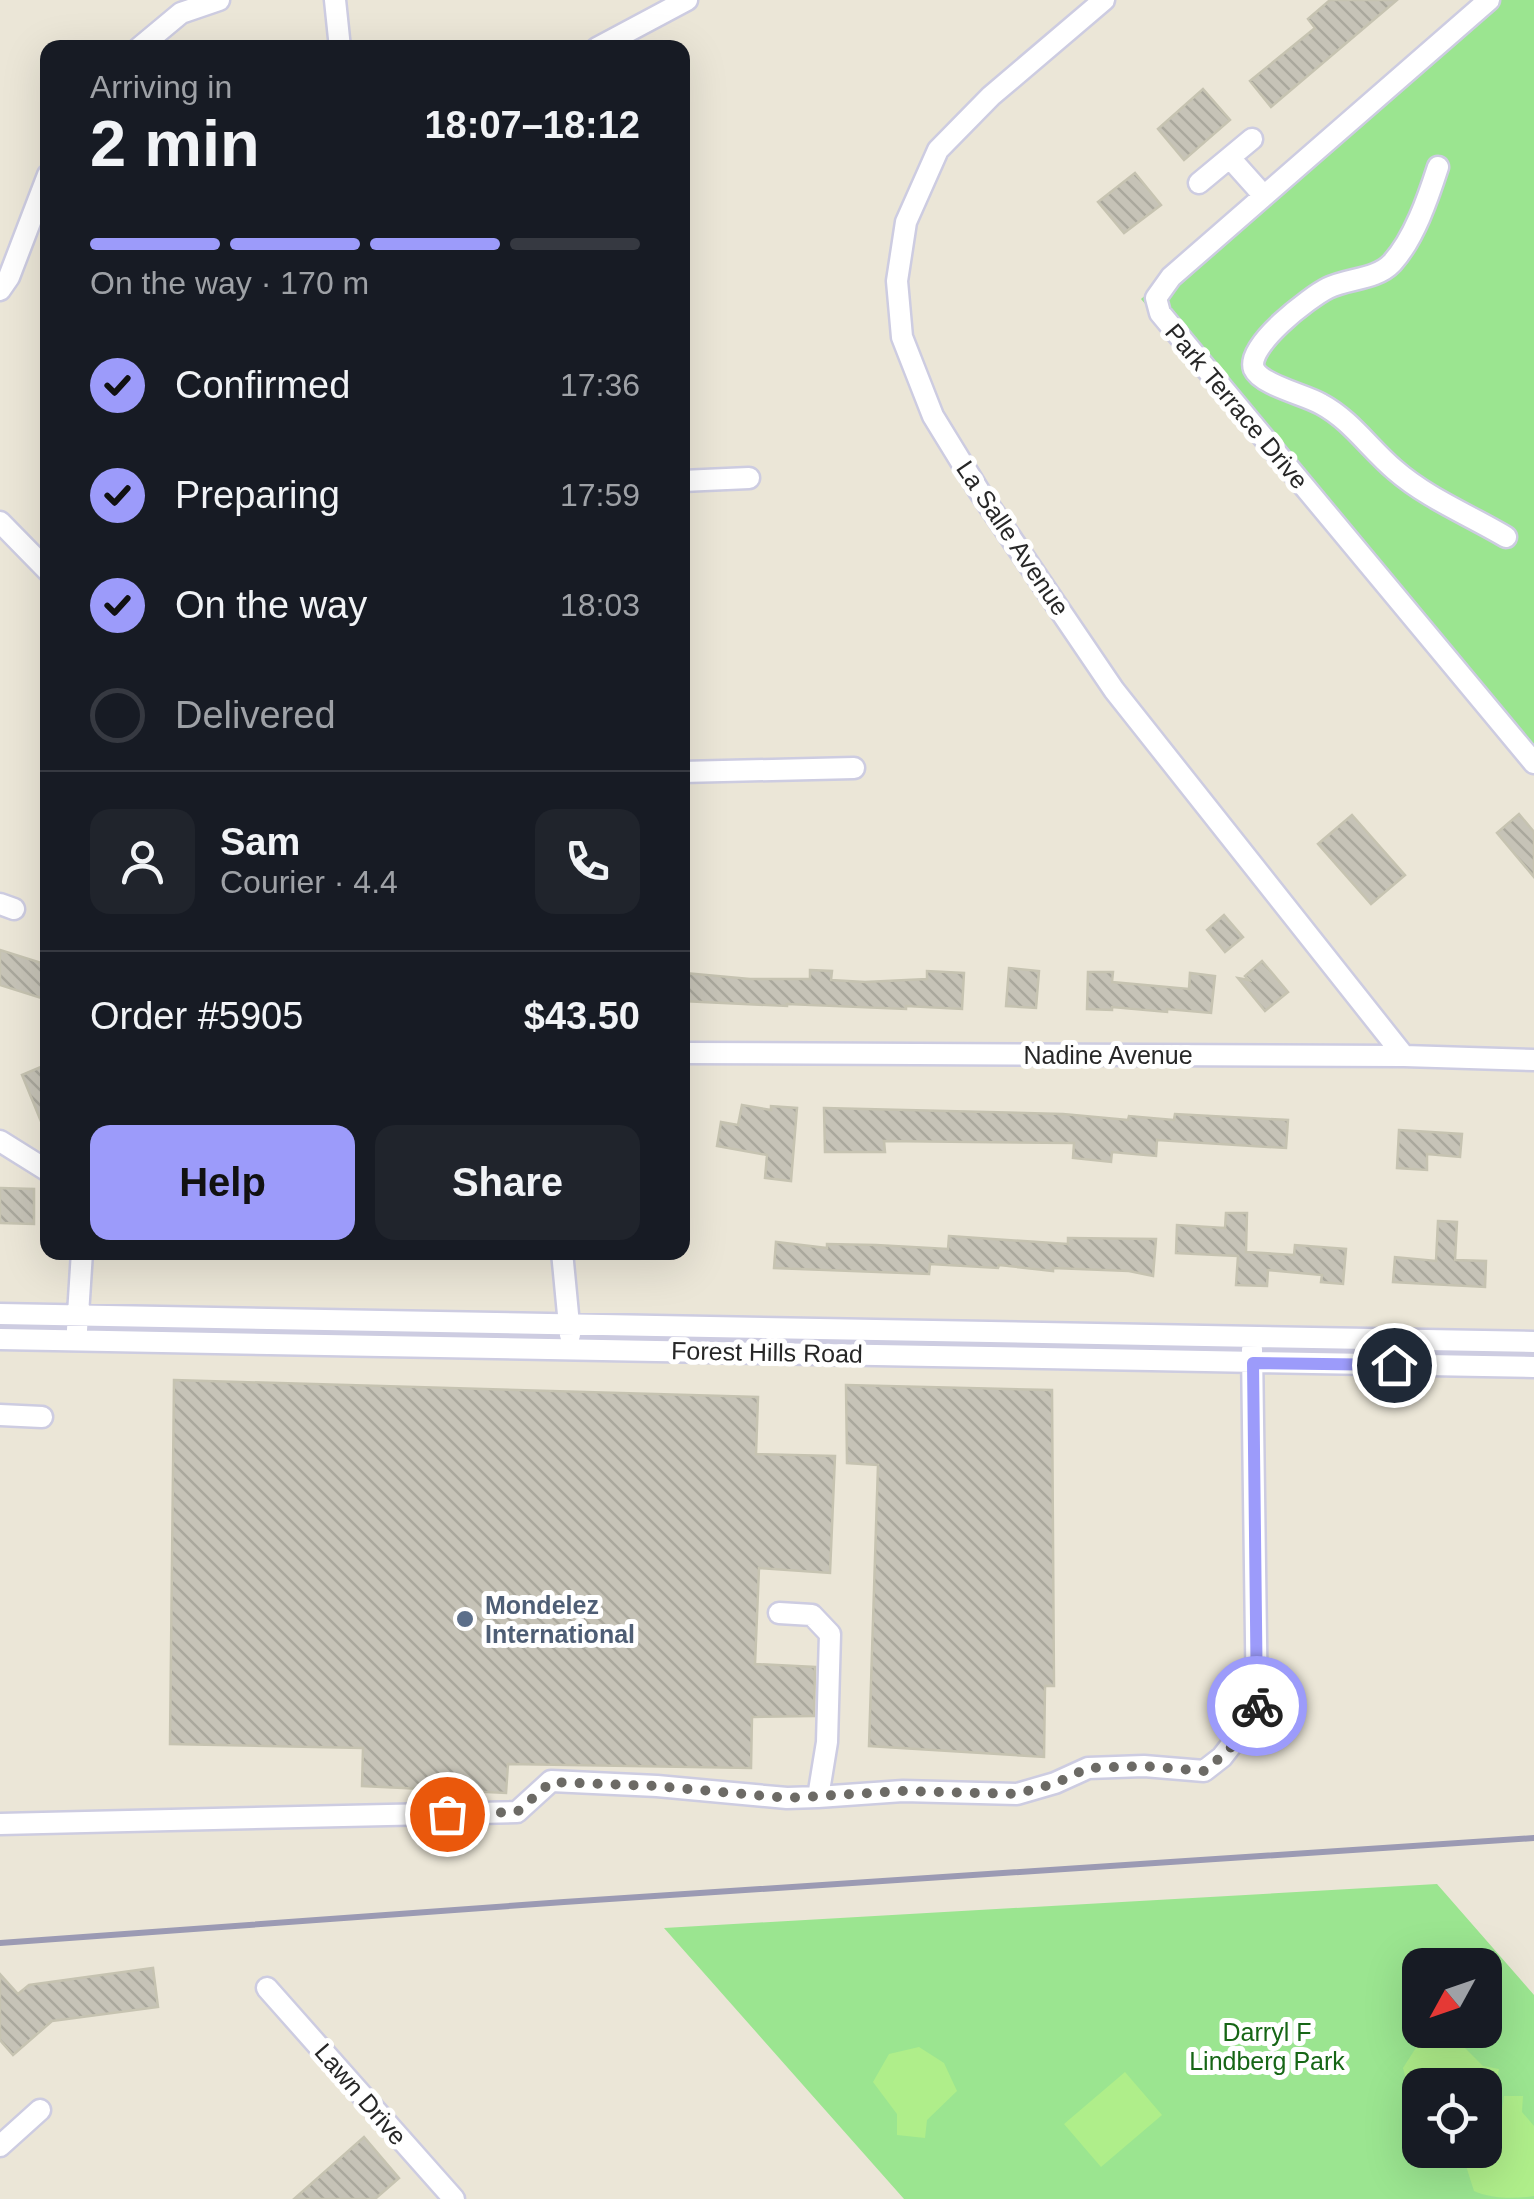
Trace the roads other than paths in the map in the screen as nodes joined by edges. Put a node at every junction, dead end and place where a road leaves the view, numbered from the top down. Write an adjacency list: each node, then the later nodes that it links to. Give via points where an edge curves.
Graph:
1 (219, 0): 7 (street, via 181,13)
2 (334, 0): 8 (street)
3 (687, 0): 9 (street)
4 (1104, 0): 27 (street, La Salle Avenue, via 938,150 906,222 897,280 902,337 933,416 1114,690)
5 (1490, 0): 15 (street, Park Terrace Drive)
6 (1505, 0): 22 (street, via 1160,300 1164,313)
7 (149, 40)
8 (339, 40)
9 (612, 40)
10 (1252, 139): 11 (street)
11 (1230, 158): 13 (street); 15 (street)
12 (1438, 167): 20 (street, via 1390,265 1325,290 1273,332 1253,362 1260,376 1338,414 1398,472)
13 (1199, 184)
14 (40, 196): 16 (street)
15 (1264, 196): 23 (street, Park Terrace Drive, via 1171,277 1156,298 1160,314)
16 (0, 290)
17 (749, 478): 18 (street)
18 (690, 482)
19 (0, 522): 21 (street)
20 (1506, 538)
21 (40, 563)
22 (1534, 749)
23 (1534, 763)
24 (854, 768): 25 (street)
25 (690, 772)
26 (690, 1053): 27 (street, Nadine Avenue)
27 (1404, 1056): 28 (street, Nadine Avenue)
28 (1534, 1060)
29 (0, 1141): 30 (street)
30 (40, 1166)
31 (81, 1260): 34 (street)
32 (563, 1260): 35 (street)
33 (0, 1314): 34 (street, Forest Hills Road)
34 (76, 1316): 35 (street, Forest Hills Road); 38 (street)
35 (569, 1322): 37 (street, Forest Hills Road); 40 (street)
36 (0, 1338): 38 (street, Forest Hills Road)
37 (1250, 1338): 39 (street, Forest Hills Road); 41 (street)
38 (78, 1342): 40 (street, Forest Hills Road)
39 (1534, 1342)
40 (571, 1348): 41 (street, Forest Hills Road)
41 (1253, 1363): 42 (street, Forest Hills Road); 46 (street, via 1257,1712 1222,1757 1204,1771 1088,1768 1017,1794)
42 (1534, 1368)
43 (0, 1415): 44 (street)
44 (42, 1417)
45 (779, 1612): 46 (street, via 812,1615 830,1634)
46 (818, 1797): 47 (street, via 551,1782 517,1812)
47 (0, 1824)
48 (268, 1988): 51 (street, Lawn Drive)
49 (40, 2110): 50 (street)
50 (0, 2146)
51 (454, 2199)

